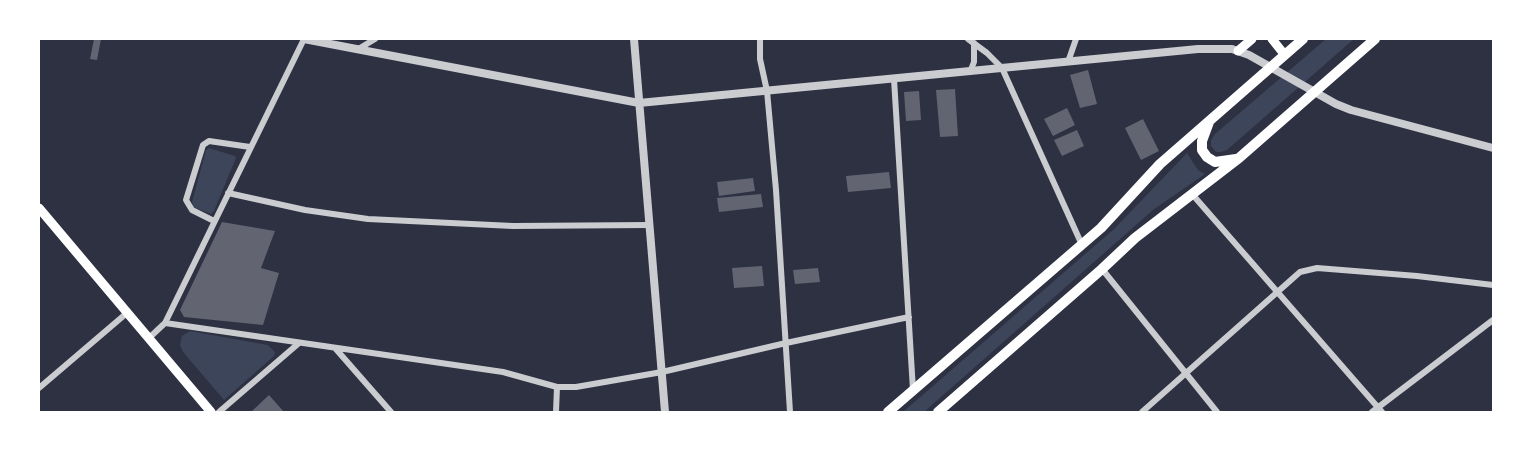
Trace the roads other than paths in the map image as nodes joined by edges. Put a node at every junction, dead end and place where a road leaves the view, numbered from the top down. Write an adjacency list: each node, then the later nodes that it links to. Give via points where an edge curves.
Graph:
1 (304, 39): 11 (street); 23 (street)
2 (375, 39): 11 (street)
3 (634, 39): 21 (street)
4 (760, 39): 19 (street)
5 (1076, 39): 14 (street)
6 (1252, 39): 12 (main road)
7 (1272, 39): 13 (main road)
8 (1303, 39): 13 (highway)
9 (1375, 39): 20 (highway)
10 (971, 41): 16 (street); 17 (street, via 974,62)
11 (360, 48): 21 (street)
12 (1238, 51): 14 (street, via 1198,49); 15 (street)
13 (1284, 54): 15 (highway)
14 (1068, 62): 16 (street)
15 (1270, 67): 20 (street); 22 (highway)
16 (1002, 68): 17 (street); 31 (street)
17 (970, 72): 18 (street)
18 (894, 79): 19 (street); 36 (street)
19 (767, 91): 21 (street); 41 (street)
20 (1314, 92): 24 (street, via 1351,110); 25 (highway)
21 (639, 103): 30 (street)
22 (1209, 122): 25 (highway, via 1202,141 1207,157 1215,162); 31 (highway, via 1160,164)
23 (250, 147): 26 (street); 29 (street, via 209,141 203,145 186,201 192,210)
24 (1493, 148)
25 (1239, 158): 27 (highway)
26 (228, 193): 29 (street); 30 (street, via 368,219 513,226)
27 (1191, 194): 32 (highway); 34 (street)
28 (40, 212): 35 (main road)
29 (214, 221): 38 (street)
30 (649, 225): 43 (street)
31 (1082, 245): 47 (highway)
32 (1102, 269): 44 (street); 48 (highway)
33 (1493, 285): 34 (street, via 1317,268 1300,272)
34 (1277, 292): 44 (street); 49 (street)
35 (128, 312): 39 (main road); 46 (street)
36 (909, 317): 41 (street); 47 (street)
37 (1493, 320): 49 (street)
38 (165, 323): 39 (street); 40 (street)
39 (149, 338): 50 (main road)
40 (299, 343): 42 (street); 51 (street)
41 (786, 343): 43 (street); 55 (street)
42 (334, 347): 45 (street, via 502,372); 52 (street)
43 (662, 372): 45 (street, via 593,385); 54 (street)
44 (1186, 373): 57 (street); 58 (street)
45 (557, 387): 53 (street)
46 (39, 388)
47 (913, 390): 56 (highway)
48 (946, 410)
49 (1378, 410)
50 (211, 412)
51 (219, 412)
52 (391, 412)
53 (556, 412)
54 (665, 412)
55 (790, 412)
56 (888, 412)
57 (1143, 412)
58 (1217, 412)

